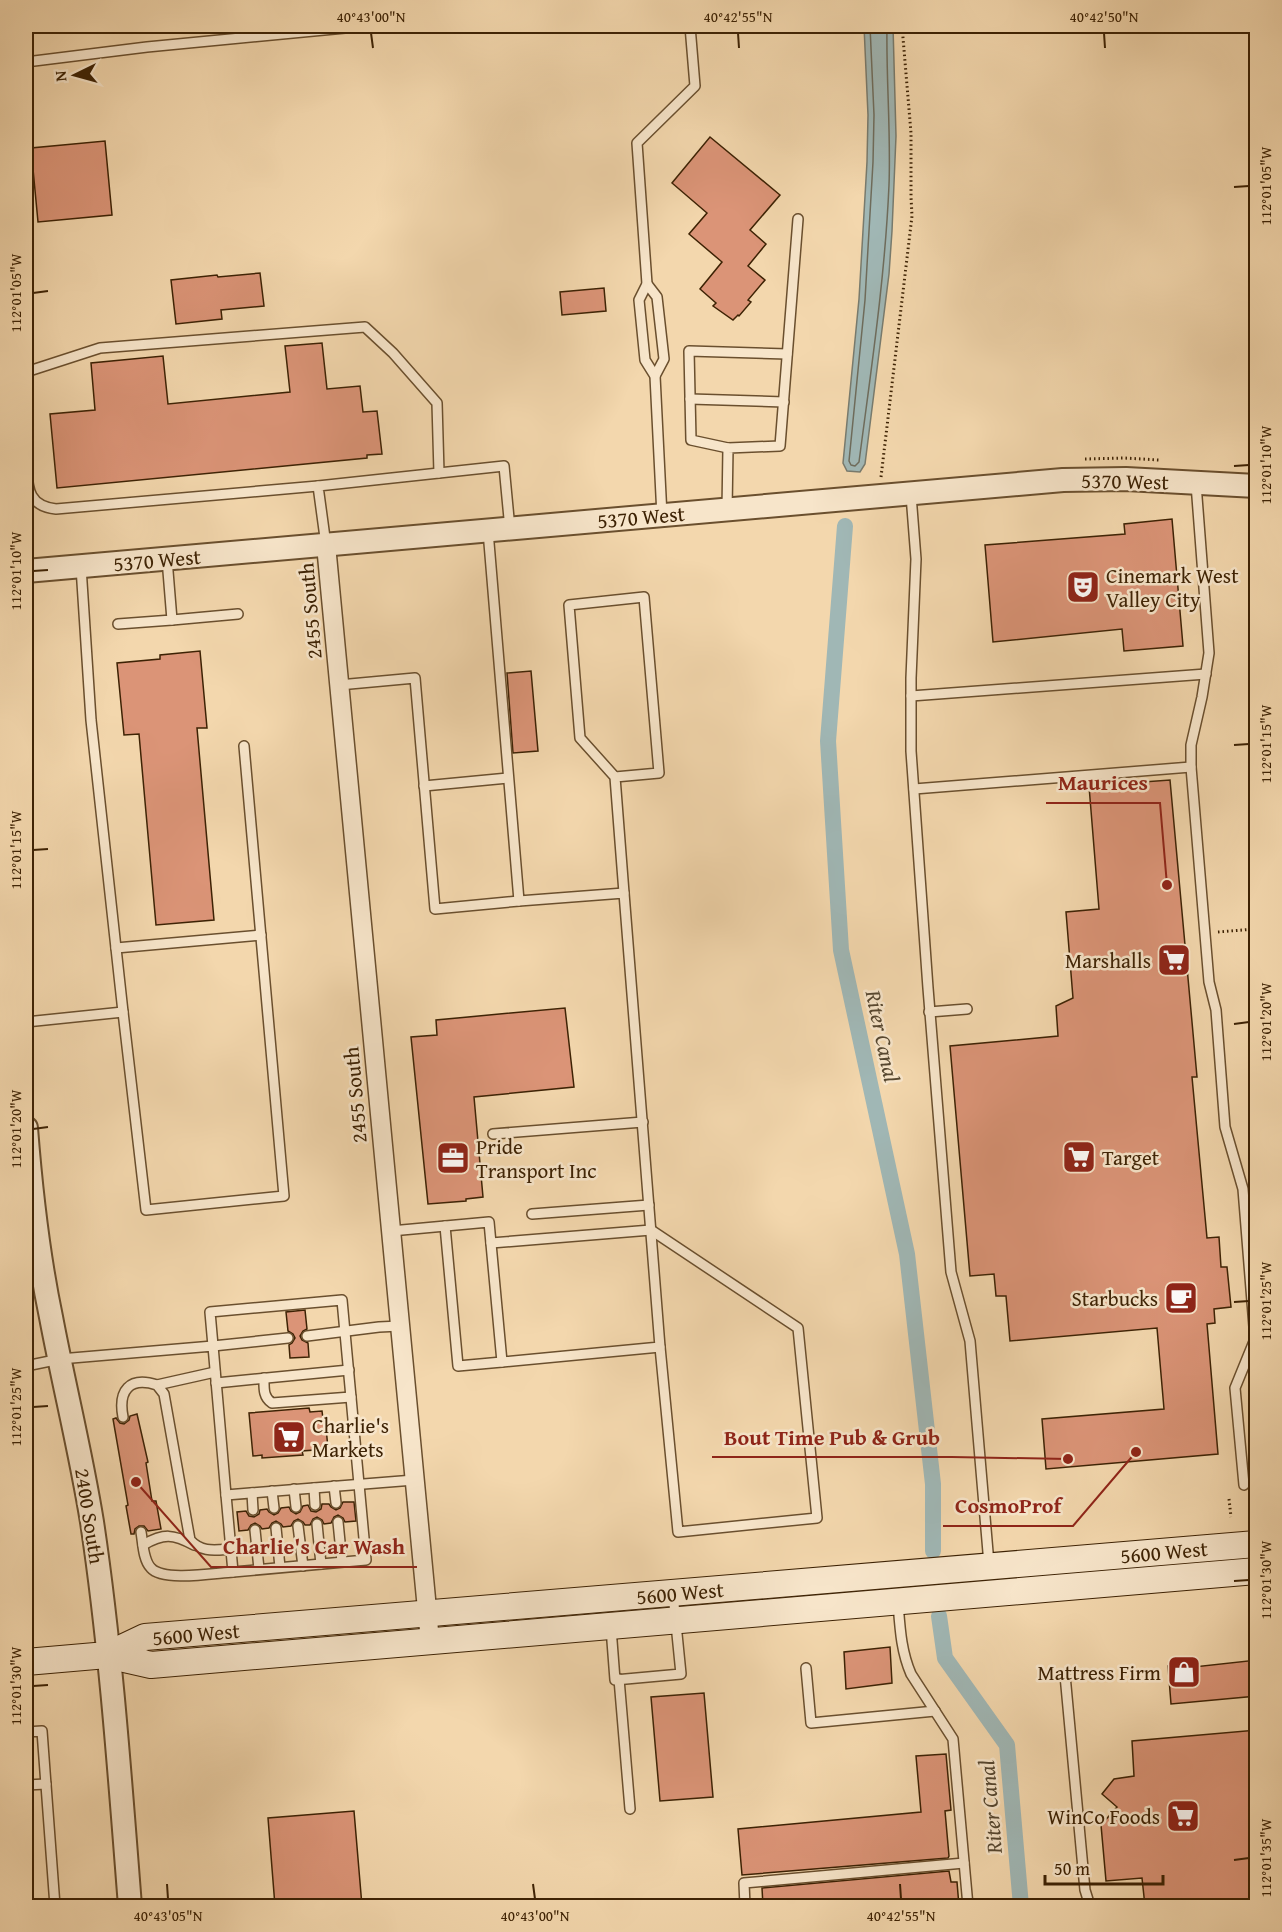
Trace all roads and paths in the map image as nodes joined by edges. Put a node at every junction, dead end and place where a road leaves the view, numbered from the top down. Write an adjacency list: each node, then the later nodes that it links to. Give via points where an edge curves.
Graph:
1 (366, 26): 4 (lane)
2 (690, 26): 6 (lane, via 695,86 636,143)
3 (902, 26): 19 (path, via 911,133 912,216)
4 (26, 62)
5 (798, 219): 7 (lane)
6 (646, 284): 9 (lane, via 639,300 645,360); 9 (lane, via 657,297 664,359)
7 (787, 354): 10 (lane, via 689,351); 11 (lane)
8 (26, 372): 14 (lane, via 100,348 365,327 437,403)
9 (655, 376): 21 (lane)
10 (690, 399): 11 (lane); 12 (lane, via 692,440)
11 (784, 402): 12 (lane, via 780,446)
12 (728, 448): 20 (lane)
13 (26, 463): 16 (lane, via 31,497 40,506 56,509)
14 (439, 473): 16 (lane); 22 (lane, via 504,466)
15 (1196, 484): 17 (street, 5370 West); 18 (street, 5370 West, via 1084,479); 30 (lane, via 1209,653)
16 (318, 486): 23 (lane)
17 (1257, 486)
18 (911, 494): 19 (street, 5370 West); 32 (lane, via 916,559)
19 (879, 496): 20 (street, 5370 West)
20 (727, 510): 21 (street, 5370 West)
21 (662, 516): 22 (street, 5370 West)
22 (499, 530): 23 (street, 5370 West); 36 (lane)
23 (326, 545): 24 (street, 5370 West); 31 (street, 2455 South)
24 (167, 559): 25 (street, 5370 West); 28 (lane)
25 (81, 567): 26 (street, 5370 West); 44 (lane, via 91,720)
26 (26, 571)
27 (238, 614): 28 (lane)
28 (172, 620): 29 (lane)
29 (118, 624)
30 (1206, 674): 32 (lane); 34 (lane, via 1191,745)
31 (339, 685): 37 (lane, via 415,678); 57 (street, 2455 South)
32 (911, 696): 38 (lane)
33 (244, 746): 43 (lane)
34 (1191, 767): 38 (lane); 79 (lane, via 1225,1127 1243,1189 1256,1339 1235,1388)
35 (615, 777): 35 (lane, via 659,773 644,597 569,605 580,738); 39 (lane)
36 (508, 778): 37 (lane); 40 (lane)
37 (424, 786): 40 (lane, via 435,909)
38 (914, 789): 47 (lane)
39 (624, 893): 40 (lane); 49 (lane)
40 (519, 902)
41 (1256, 929): 42 (path)
42 (1218, 932)
43 (261, 935): 44 (lane); 46 (lane, via 284,1196 146,1210)
44 (116, 948): 46 (lane)
45 (967, 1009): 47 (lane)
46 (123, 1012): 48 (lane)
47 (929, 1012): 107 (lane, via 951,1272 970,1341)
48 (26, 1022)
49 (643, 1122): 51 (lane); 52 (lane)
50 (26, 1128): 53 (street, 2400 South)
51 (493, 1134)
52 (649, 1205): 54 (lane); 56 (lane)
53 (30, 1210): 65 (street, 2400 South)
54 (532, 1214)
55 (445, 1226): 57 (lane); 58 (lane, via 489,1222); 66 (lane, via 458,1366)
56 (651, 1230): 58 (lane); 64 (lane); 64 (lane, via 798,1328 817,1518 678,1532)
57 (391, 1231): 59 (street, 2455 South)
58 (491, 1243): 66 (lane)
59 (400, 1326): 60 (lane); 77 (street, 2455 South)
60 (345, 1332): 61 (lane); 63 (lane, via 342,1300 210,1312); 68 (lane)
61 (307, 1336)
62 (288, 1338): 63 (lane)
63 (213, 1346): 65 (lane); 69 (lane)
64 (660, 1347): 66 (lane)
65 (60, 1359): 67 (lane); 117 (street, 2400 South, via 92,1524)
66 (502, 1362)
67 (26, 1366)
68 (348, 1370): 70 (lane); 73 (lane)
69 (215, 1372): 71 (lane); 72 (lane)
70 (264, 1378): 71 (lane); 73 (lane, via 265,1395 272,1404)
71 (216, 1383): 85 (lane)
72 (156, 1385): 76 (lane, via 141,1382 126,1390 122,1397); 101 (lane, via 164,1394 187,1532)
73 (351, 1397): 78 (lane)
74 (1257, 1413): 75 (path)
75 (1250, 1414)
76 (123, 1417)
77 (414, 1480): 78 (lane); 114 (street, 2455 South)
78 (360, 1484): 80 (lane); 103 (lane, via 366,1560)
79 (1244, 1485)
80 (334, 1486): 81 (lane); 87 (lane)
81 (314, 1488): 82 (lane); 88 (lane)
82 (294, 1489): 83 (lane); 89 (lane)
83 (272, 1491): 84 (lane); 90 (lane)
84 (252, 1492): 85 (lane); 91 (lane)
85 (226, 1495): 102 (lane)
86 (1229, 1499): 92 (path)
87 (336, 1503)
88 (315, 1505)
89 (296, 1507)
90 (274, 1509)
91 (254, 1510)
92 (1231, 1517)
93 (338, 1522): 103 (lane)
94 (317, 1524): 104 (lane)
95 (298, 1526): 105 (lane)
96 (276, 1528): 106 (lane)
97 (255, 1530): 108 (lane)
98 (141, 1532): 100 (lane)
99 (1257, 1544): 107 (main road, 5600 West)
100 (143, 1545): 101 (lane, via 170,1536); 110 (lane, via 151,1568 159,1573 170,1576)
101 (196, 1546): 102 (lane, via 203,1550)
102 (231, 1549): 110 (lane)
103 (342, 1562): 104 (lane)
104 (321, 1564): 105 (lane)
105 (303, 1566): 106 (lane)
106 (280, 1567): 108 (lane)
107 (990, 1567): 111 (main road, 5600 West)
108 (259, 1569): 110 (lane)
109 (1257, 1571): 112 (main road, 5600 West)
110 (233, 1572)
111 (673, 1594): 113 (main road, 5600 West); 115 (lane)
112 (897, 1601): 115 (main road, 5600 West); 122 (lane, via 906,1662)
113 (610, 1612): 114 (main road, 5600 West); 115 (main road, 5600 West); 116 (main road, 5600 West); 121 (lane, via 615,1680)
114 (427, 1614): 116 (street, 2455 South); 117 (main road, 5600 West, via 145,1637)
115 (675, 1620): 121 (lane, via 681,1674)
116 (430, 1641): 117 (main road, 5600 West, via 151,1665)
117 (107, 1655): 118 (main road, 5600 West); 129 (street, 2400 South)
118 (26, 1662)
119 (806, 1668): 122 (lane, via 811,1723)
120 (1065, 1675): 132 (lane, via 1085,1890)
121 (619, 1679): 126 (lane)
122 (935, 1711): 127 (lane, via 953,1739)
123 (26, 1732): 124 (lane, via 42,1731)
124 (46, 1784): 125 (lane); 128 (lane)
125 (26, 1785)
126 (630, 1809)
127 (964, 1863): 130 (lane, via 744,1883); 131 (lane)
128 (55, 1906)
129 (130, 1906)
130 (745, 1906)
131 (968, 1906)
132 (1090, 1906)

